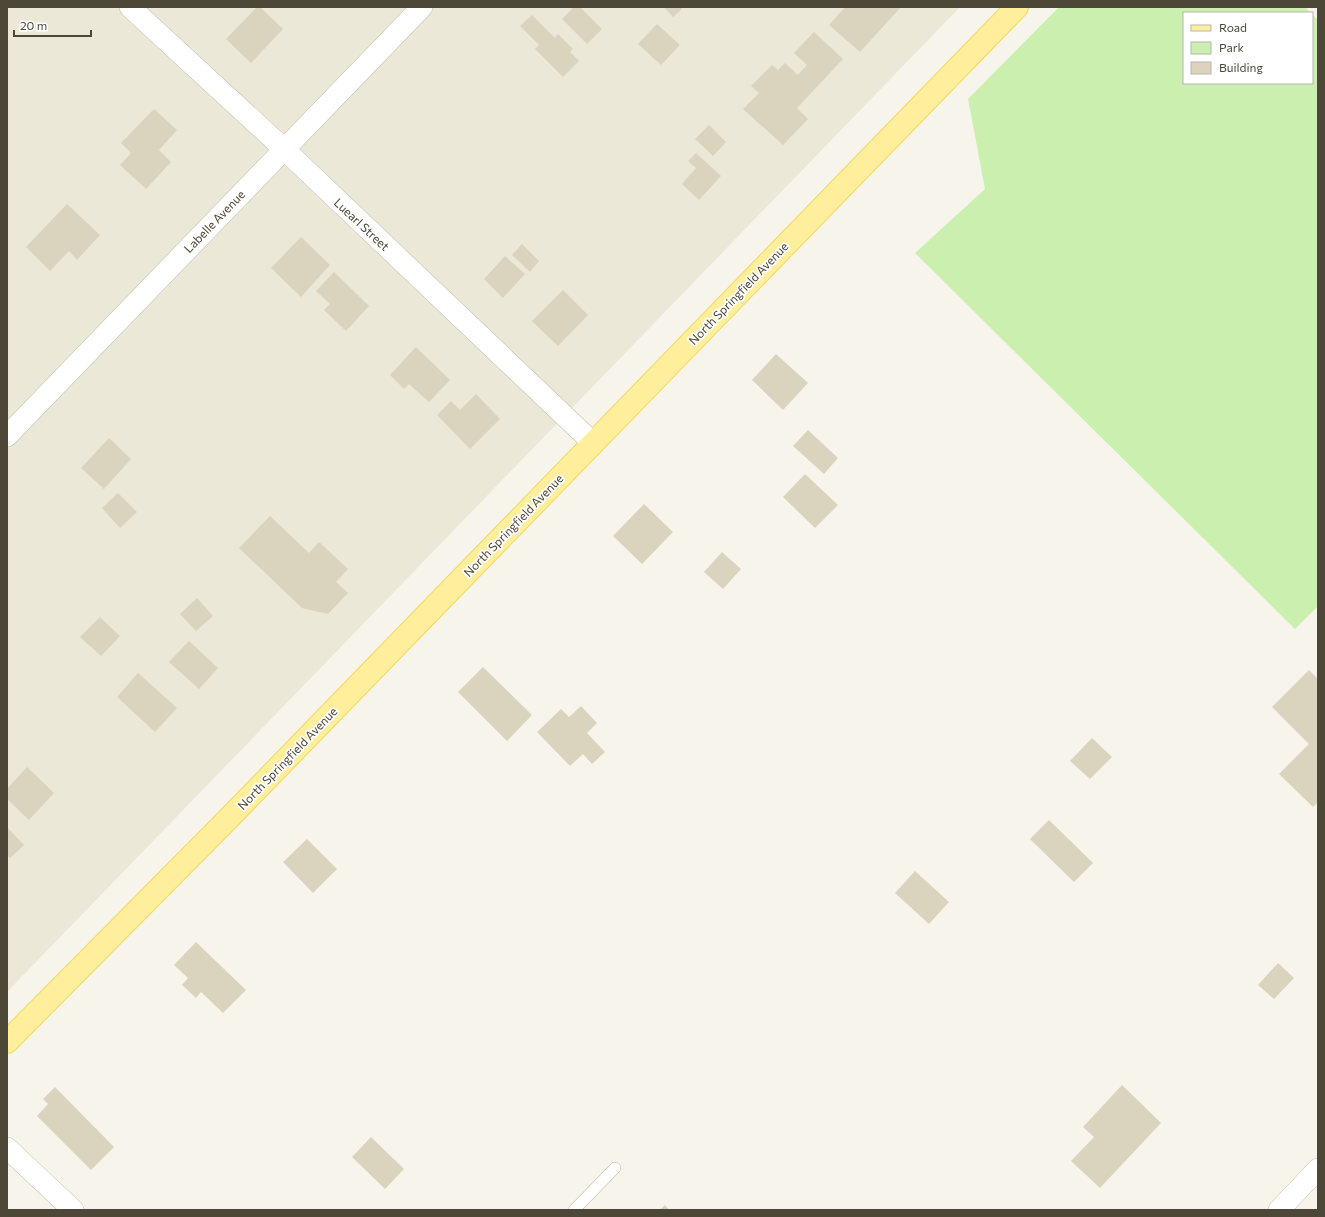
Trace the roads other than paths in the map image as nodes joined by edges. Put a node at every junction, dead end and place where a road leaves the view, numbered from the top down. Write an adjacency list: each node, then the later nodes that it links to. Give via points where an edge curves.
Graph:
1 (130, 7): 4 (street, Luearl Street)
2 (422, 7): 4 (street, Labelle Avenue)
3 (1016, 7): 6 (main road, North Springfield Avenue)
4 (284, 149): 5 (street, Labelle Avenue); 6 (street, Luearl Street)
5 (7, 436)
6 (593, 443): 7 (main road, North Springfield Avenue)
7 (7, 1042)
8 (7, 1148): 11 (street)
9 (615, 1168): 12 (lane)
10 (1318, 1169): 13 (street)
11 (73, 1210)
12 (574, 1210)
13 (1278, 1210)

